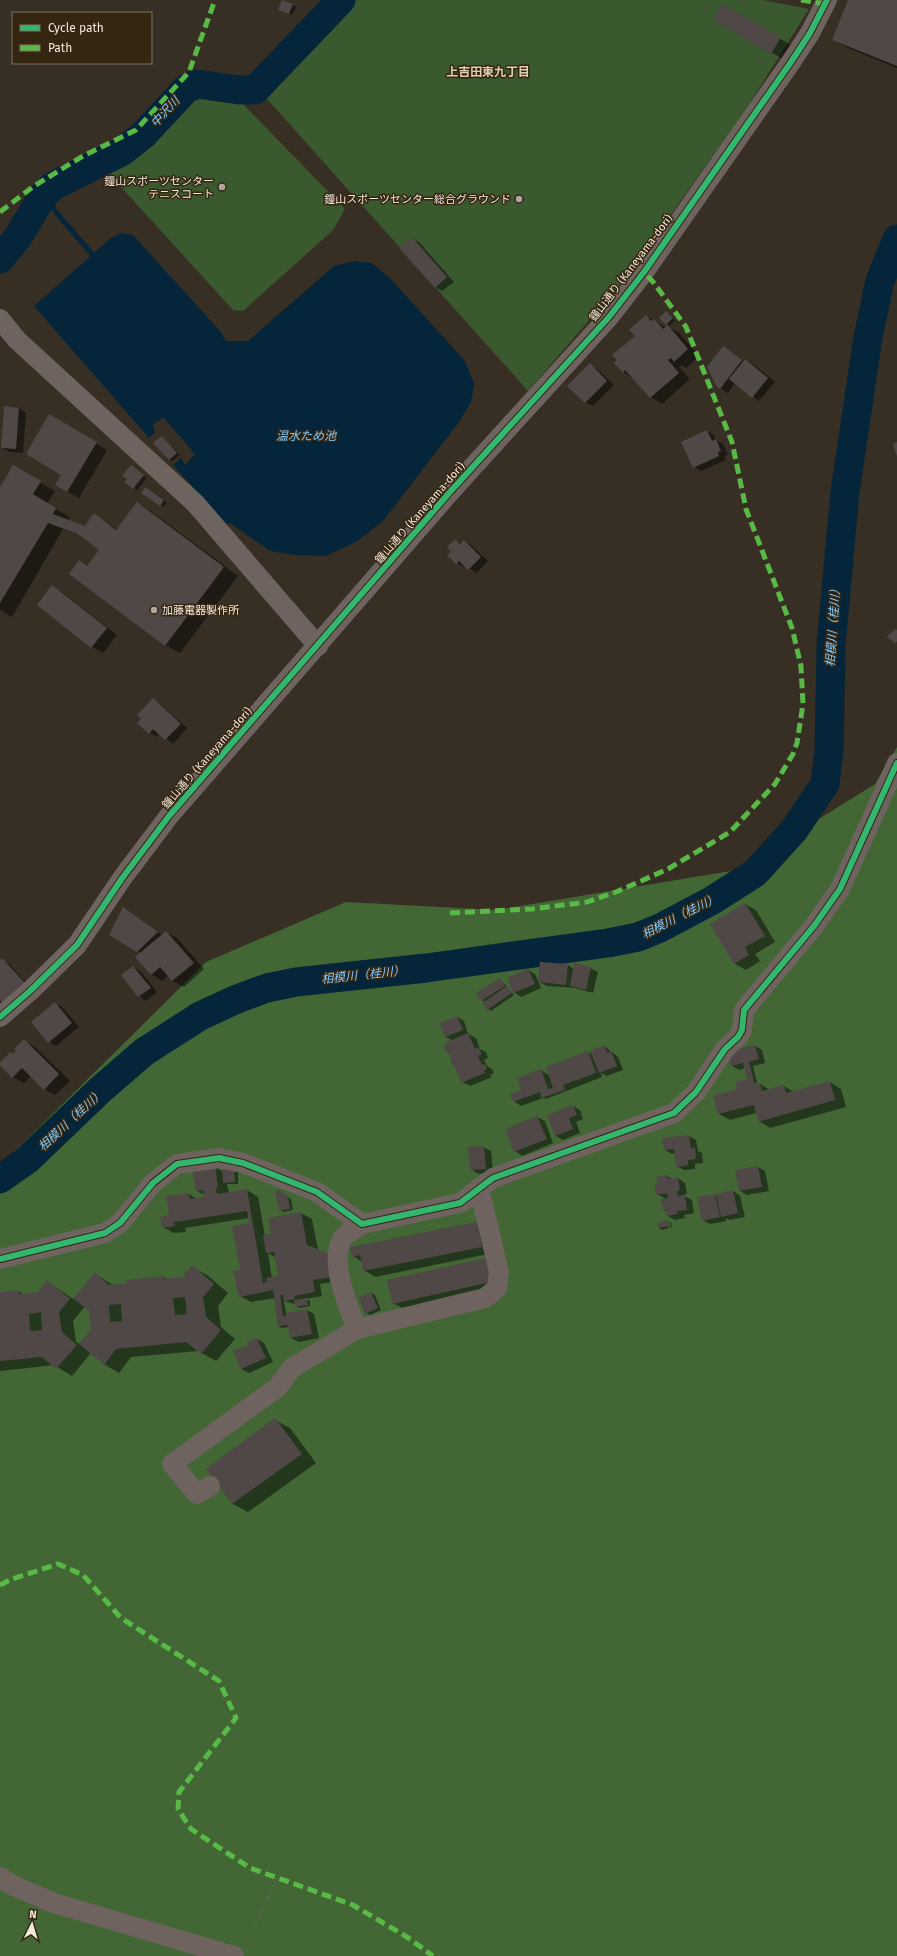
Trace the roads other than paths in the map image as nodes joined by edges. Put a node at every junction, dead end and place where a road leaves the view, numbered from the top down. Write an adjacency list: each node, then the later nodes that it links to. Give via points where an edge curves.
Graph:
1 (826, 0): 3 (street, 鐘山通り (Kaneyama-dori), via 810,33 791,62 644,272 609,317 450,492)
2 (0, 319): 3 (street, via 17,340 195,503)
3 (318, 646): 5 (street, 鐘山通り (Kaneyama-dori), via 169,816 123,877 77,945 30,992)
4 (897, 762): 6 (street, via 840,888 814,926 744,1010 742,1030 738,1037 725,1049 696,1092 674,1113 493,1178)
5 (0, 1017)
6 (479, 1188): 7 (street, via 460,1203); 9 (street, via 499,1272 497,1288 485,1298)
7 (362, 1224): 8 (street, via 317,1192 243,1163 219,1158 177,1164 153,1183 120,1223 105,1233); 9 (street, via 343,1238 337,1254 345,1300)
8 (0, 1259)
9 (357, 1328): 10 (street, via 292,1368 278,1387 172,1464 197,1494)
10 (210, 1486)
11 (0, 1877): 12 (street, via 14,1886 54,1903)
12 (234, 1956)

